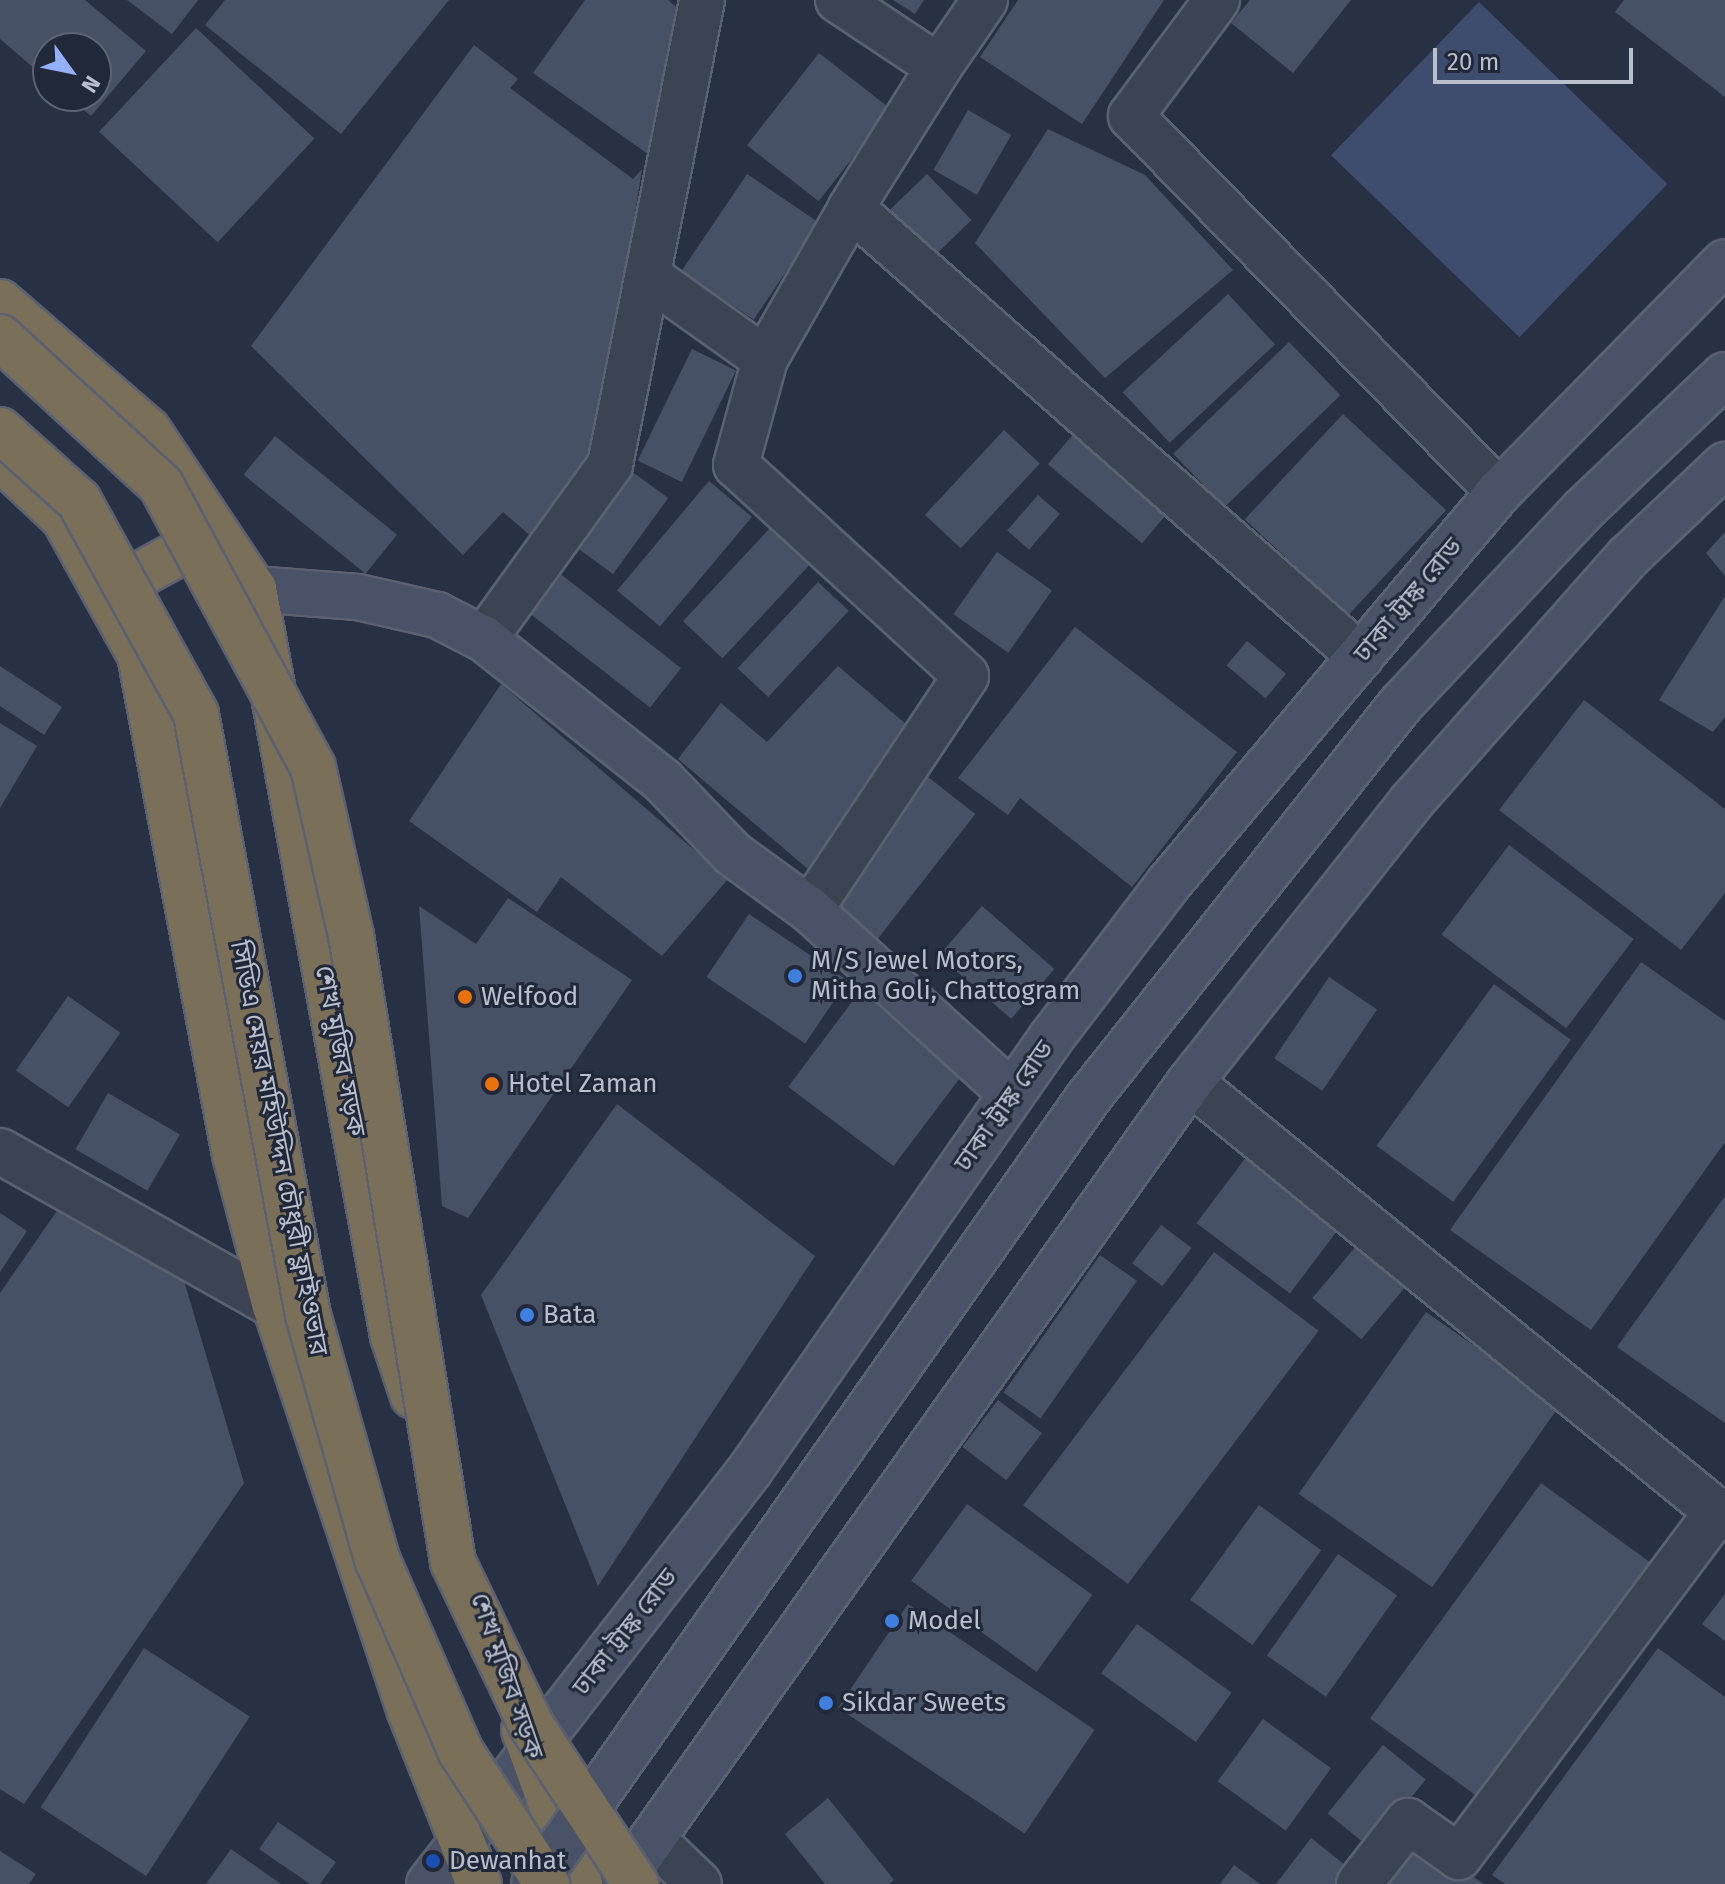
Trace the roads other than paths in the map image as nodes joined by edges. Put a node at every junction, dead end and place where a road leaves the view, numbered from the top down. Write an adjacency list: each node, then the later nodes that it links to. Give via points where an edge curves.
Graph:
1 (702, 0): 8 (street)
2 (838, 0): 5 (street)
3 (985, 0): 5 (street)
4 (1217, 0): 16 (street, via 1131,116)
5 (939, 67): 6 (street)
6 (851, 208): 11 (street); 21 (street)
7 (1725, 262): 16 (main road, ঢাকা ট্রাঙ্ক রোড)
8 (648, 276): 11 (street); 20 (street, via 610,465)
9 (0, 302): 17 (highway, শেখ মুজিব সড়ক, via 148,430)
10 (0, 337): 35 (highway, bridge, via 161,485 313,767 351,935 453,1562 531,1725)
11 (765, 359): 22 (street, via 736,465 966,676)
12 (1725, 375): 31 (main road, bridge, via 1582,511 1401,704 1088,1098)
13 (0, 430): 31 (highway, সিডিএ মেয়র মহিউদ্দিন চৌধুরী ফ্লাইওভার, bridge, via 79,501 196,714 308,1315 377,1559 461,1752)
14 (0, 458): 19 (highway, via 64,518)
15 (1725, 465): 23 (main road, via 1628,557 1412,801)
16 (1499, 492): 21 (main road, ঢাকা ট্রাঙ্ক রোড)
17 (216, 533): 18 (highway, শেখ মুজিব সড়ক); 19 (highway)
18 (254, 589): 20 (main road, via 358,597 437,615); 28 (highway, শেখ মুজিব সড়ক, via 393,1336)
19 (106, 593): 26 (highway, via 140,655 235,1155)
20 (484, 639): 22 (main road, via 596,724 733,854)
21 (1361, 657): 24 (main road, ঢাকা ট্রাঙ্ক রোড, via 1169,883)
22 (810, 910): 24 (main road)
23 (1190, 1082): 27 (street); 29 (main road)
24 (1012, 1094): 28 (main road, ঢাকা ট্রাঙ্ক রোড, via 750,1470)
25 (0, 1151): 26 (street)
26 (275, 1306): 30 (highway, via 409,1709)
27 (1720, 1516): 37 (street, via 1459,1857 1408,1821)
28 (532, 1753): 30 (main road, ঢাকা ট্রাঙ্ক রোড); 31 (highway, শেখ মুজিব সড়ক)
29 (652, 1839): 34 (main road); 36 (street)
30 (461, 1843): 32 (main road, ঢাকা ট্রাঙ্ক রোড); 33 (highway)
31 (559, 1881)
32 (429, 1884)
33 (479, 1884)
34 (620, 1884)
35 (636, 1884)
36 (699, 1884)
37 (1359, 1884)

